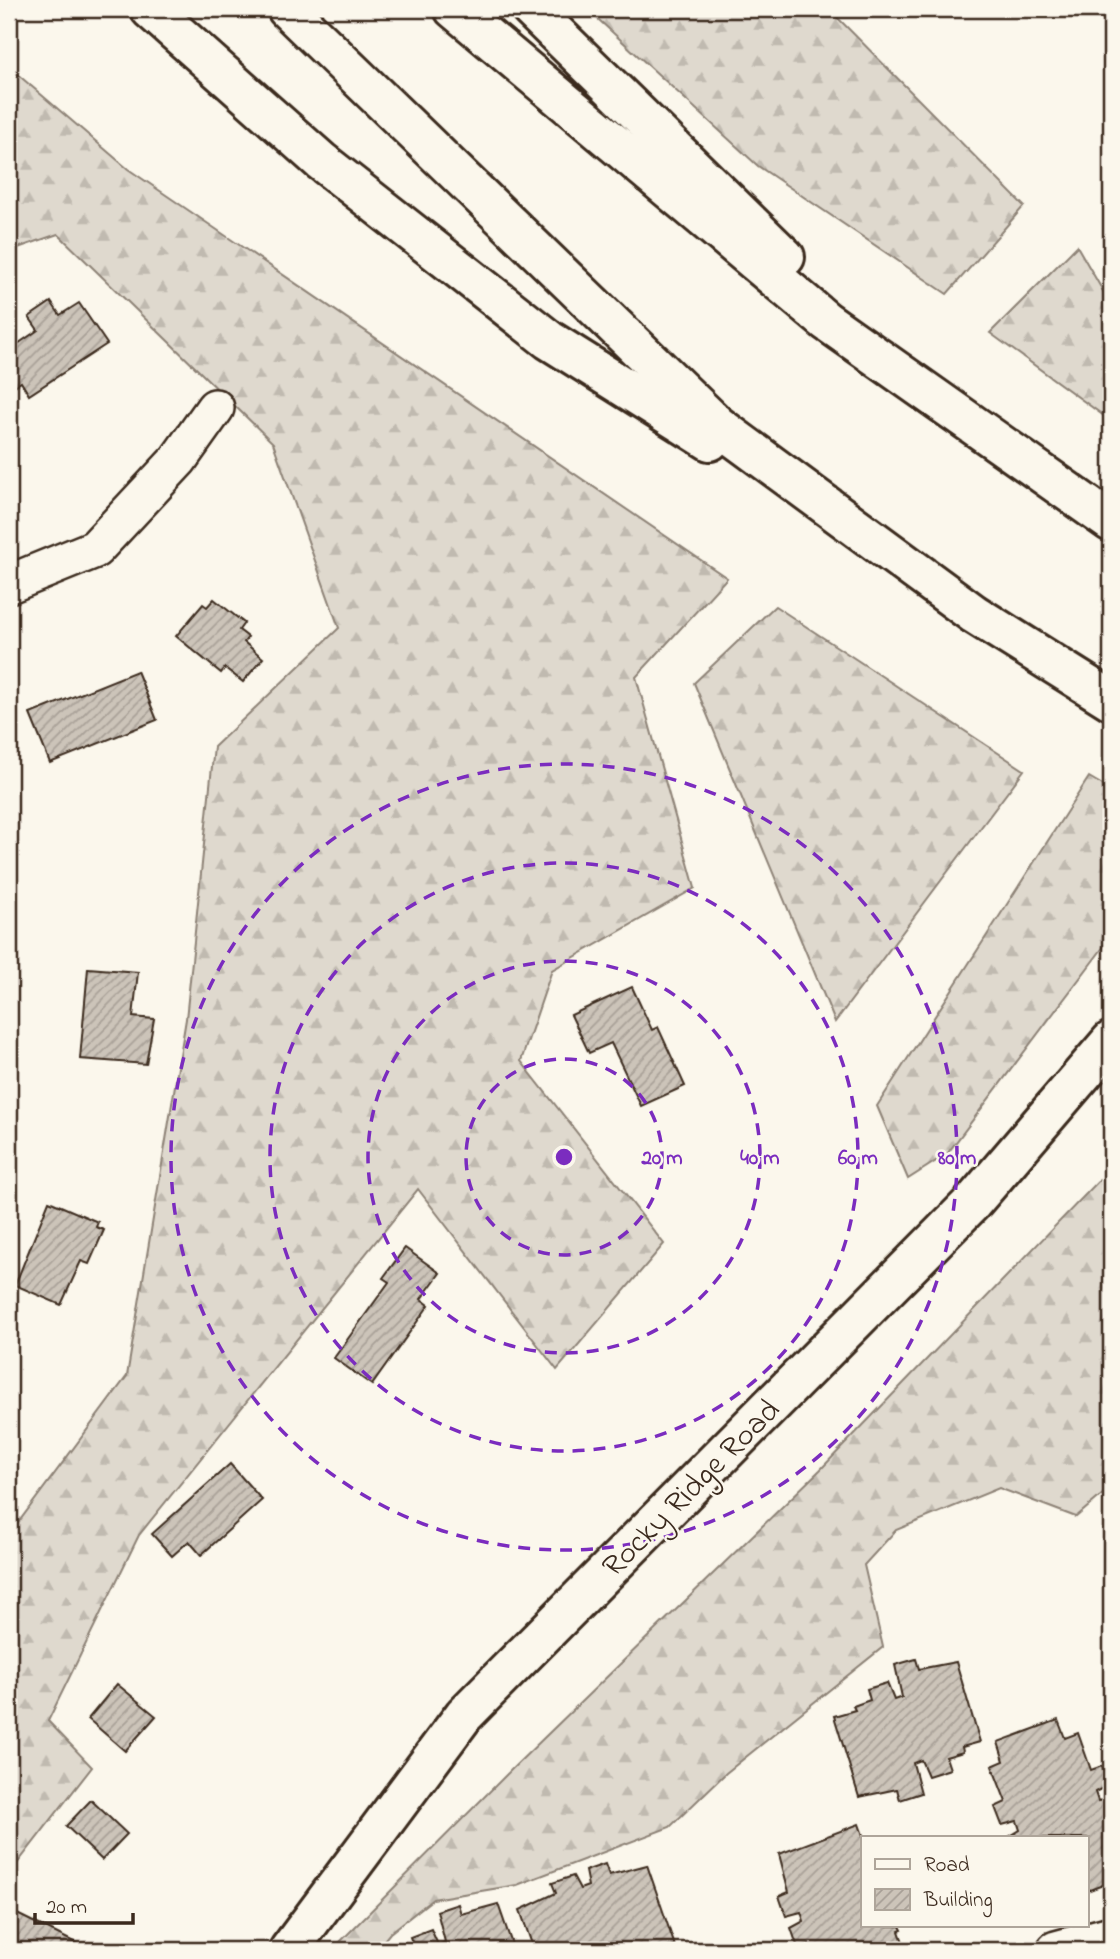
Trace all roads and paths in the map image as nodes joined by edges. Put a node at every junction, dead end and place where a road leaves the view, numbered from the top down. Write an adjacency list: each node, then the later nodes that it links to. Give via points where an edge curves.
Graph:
1 (150, 9): 8 (main road, via 321,161 550,340)
2 (287, 9): 8 (main road, via 717,425)
3 (454, 9): 5 (main road, via 826,321)
4 (531, 9): 5 (main road)
5 (904, 373): 7 (main road)
6 (215, 408): 9 (street, via 178,460 96,549)
7 (1111, 522)
8 (900, 559): 10 (main road, via 974,614)
9 (9, 584)
10 (1106, 697)
11 (1111, 1041): 13 (main road, Rocky Ridge Road, via 973,1202 464,1715)
12 (1111, 1935): 14 (street)
13 (289, 1950)
14 (1056, 1950)

